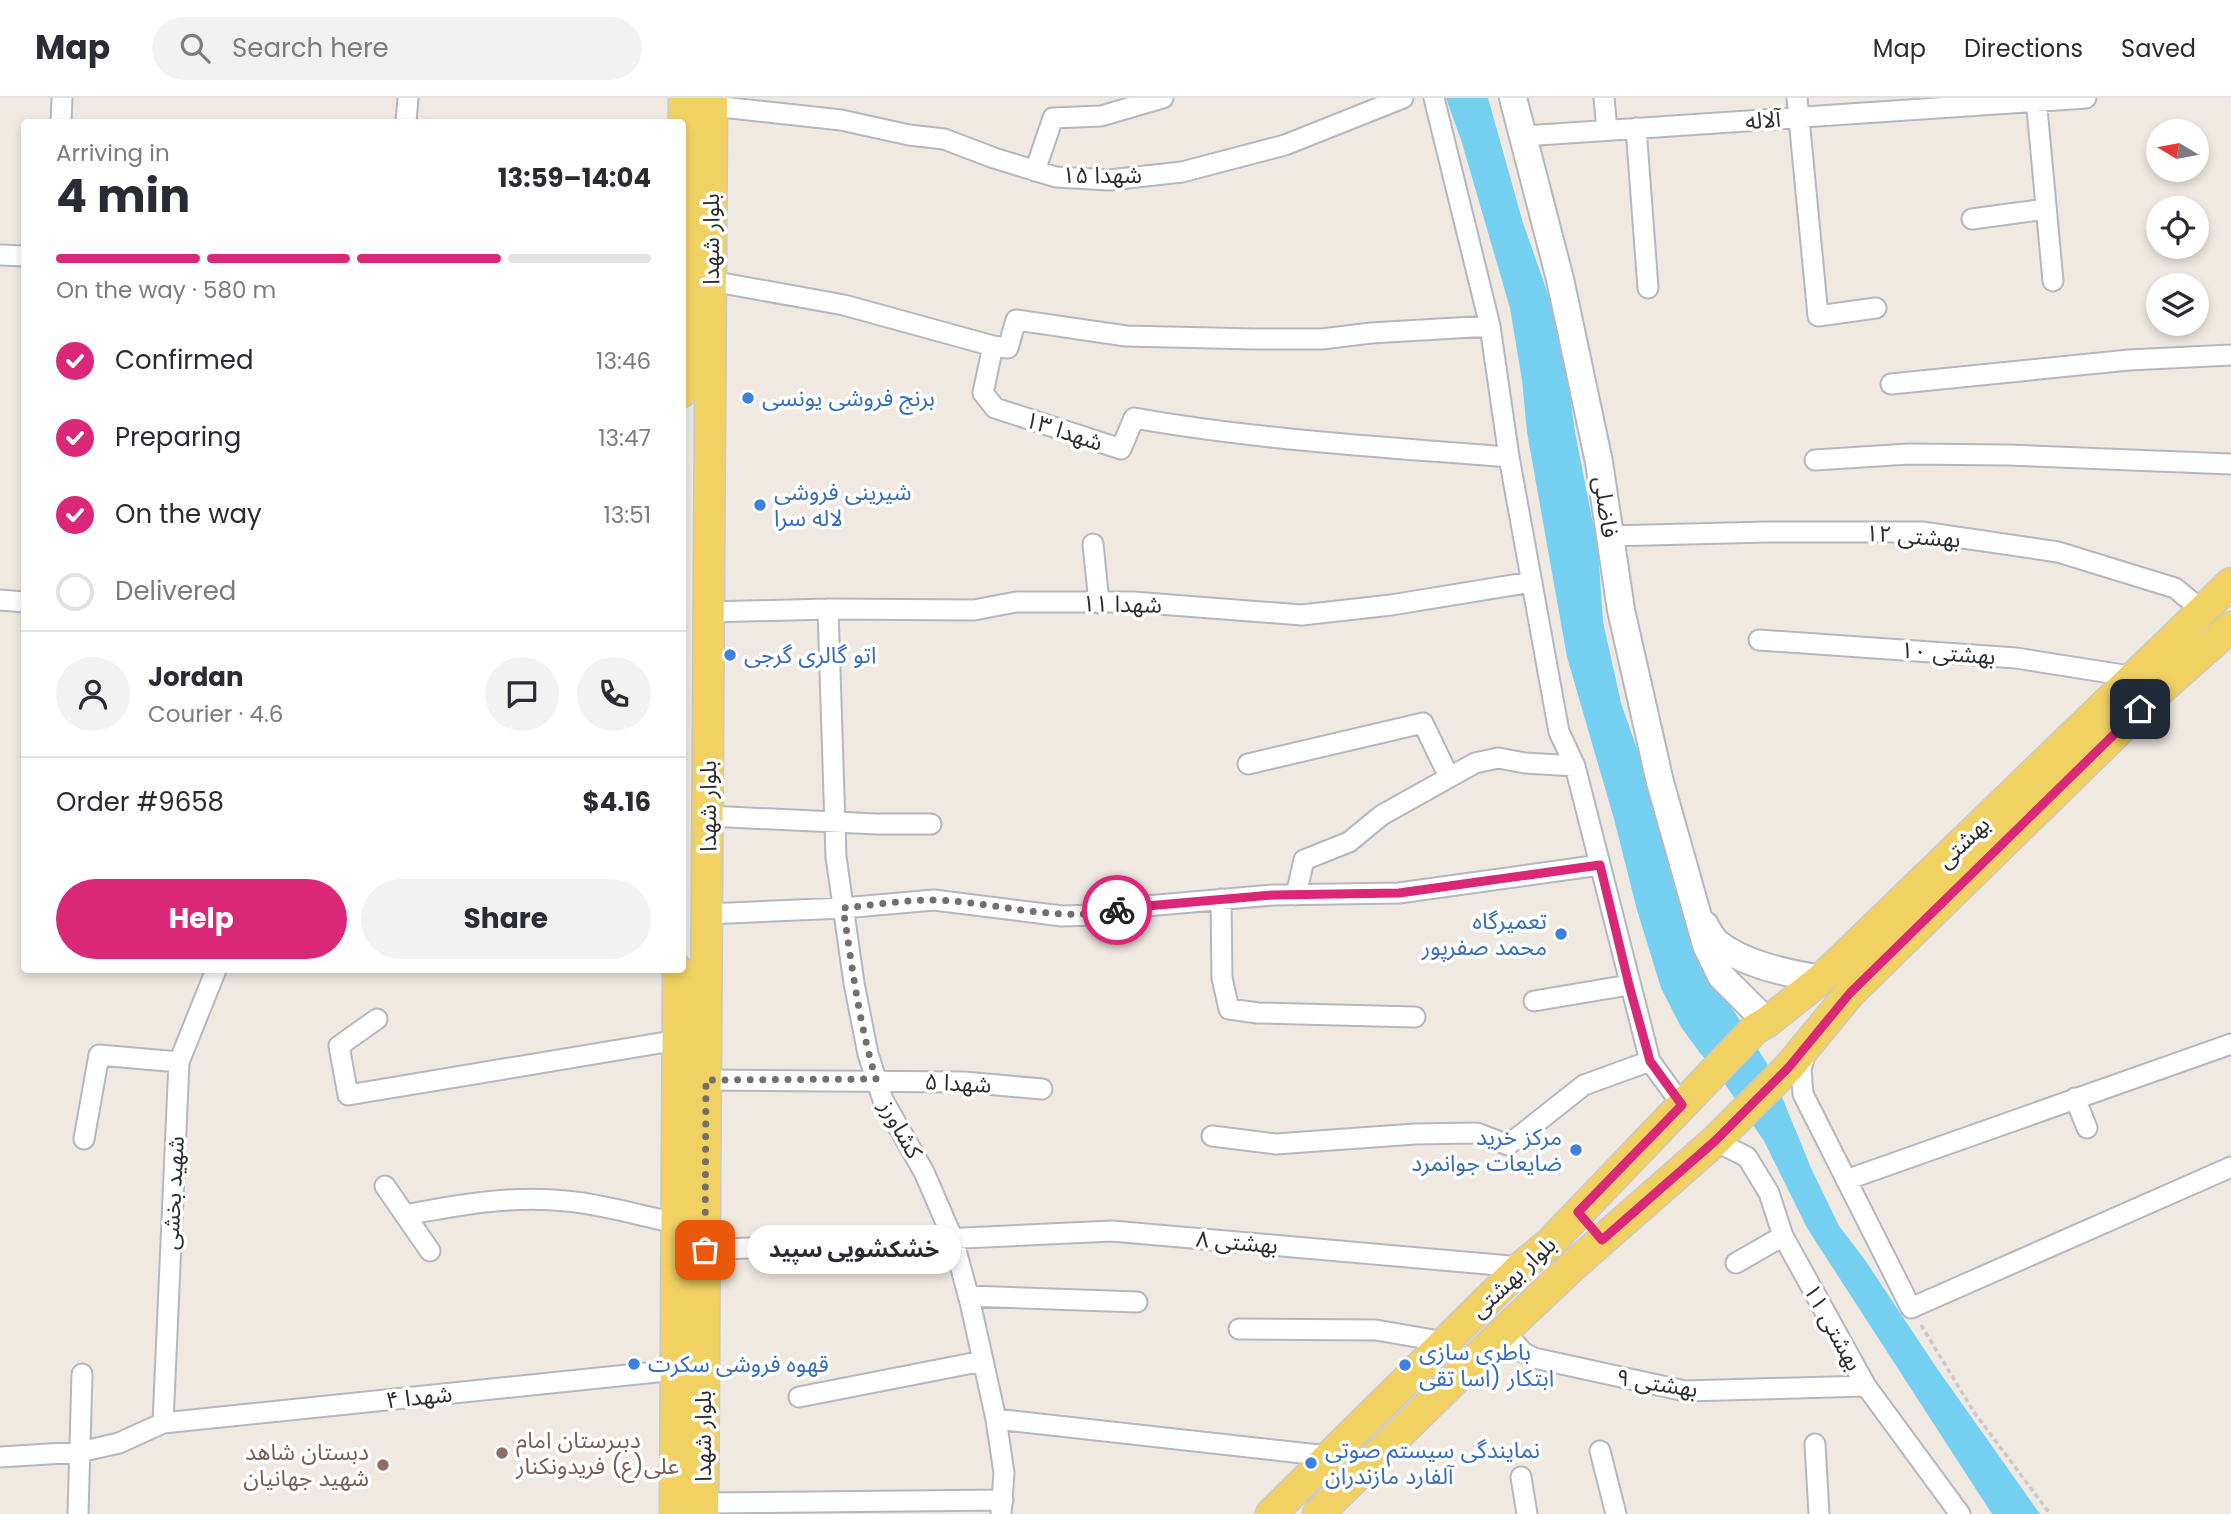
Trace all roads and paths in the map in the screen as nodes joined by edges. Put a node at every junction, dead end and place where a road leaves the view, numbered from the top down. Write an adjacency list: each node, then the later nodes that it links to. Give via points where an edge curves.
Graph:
1 (62, 98): 12 (street)
2 (408, 98): 13 (street)
3 (1163, 98): 18 (street, via 1101,116 1053,118)
4 (1403, 98): 18 (street, شهدا ۱۵, via 1285,145 1182,172 1109,180)
5 (1434, 98): 28 (street)
6 (1513, 98): 16 (main road, فاضلی)
7 (1604, 98): 15 (street)
8 (2086, 98): 9 (street, آلاله)
9 (2036, 100): 11 (street, آلاله); 20 (street)
10 (703, 101): 17 (main road, بلوار شهدا); 18 (street, شهدا ۱۵, via 944,139); 24 (main road, بلوار شهدا)
11 (1798, 108): 14 (street, آلاله); 27 (street, via 1818,316)
12 (61, 119)
13 (406, 119)
14 (1636, 128): 15 (street, آلاله); 26 (street)
15 (1607, 130): 16 (street, آلاله)
16 (1523, 136): 36 (main road, فاضلی, via 1577,357)
17 (686, 146)
18 (1035, 171)
19 (686, 196): 24 (main road, بلوار شهدا)
20 (2046, 209): 21 (street); 25 (street)
21 (1972, 219)
22 (0, 255): 23 (street)
23 (21, 256)
24 (692, 279): 29 (street, via 844,305); 30 (main road, بلوار شهدا); 45 (main road, بلوار شهدا)
25 (2053, 281)
26 (1648, 288)
27 (1875, 308)
28 (1490, 326): 29 (street, via 1322,339 1242,338 1126,336 1016,320 1008,348); 33 (street)
29 (993, 346): 33 (street, شهدا ۱۳, via 983,393 995,408 1121,449 1134,418 1275,437)
30 (686, 347)
31 (2231, 355): 32 (street, via 2129,360)
32 (1891, 384)
33 (1509, 457): 38 (street)
34 (1815, 460): 35 (street, via 1909,454)
35 (2231, 464)
36 (1610, 536): 44 (street, بهشتی ۱۲, via 1922,533 2058,552 2175,588); 60 (main road, فاضلی, via 1621,610 1660,782)
37 (1093, 544): 42 (street)
38 (1532, 582): 42 (street, شهدا ۱۱, via 1302,615); 50 (street, via 1559,732)
39 (2231, 583): 44 (main road, بهشتی)
40 (0, 600): 41 (street)
41 (21, 602)
42 (1099, 603): 43 (street, شهدا ۱۱, via 1016,603 974,610)
43 (828, 610): 45 (street, شهدا ۱۱); 53 (street, کشاورز)
44 (2203, 611): 48 (main road, بهشتی)
45 (709, 612): 52 (main road, بلوار شهدا)
46 (2231, 627): 70 (main road, via 2160,690 1850,993)
47 (1759, 640): 48 (street, بهشتی ۱۰, via 2016,658)
48 (2136, 677): 63 (main road, بهشتی)
49 (1248, 764): 51 (street, via 1423,723)
50 (1574, 765): 51 (street, via 1498,758); 55 (street)
51 (1448, 777): 56 (street, via 1382,816 1349,842 1304,860)
52 (708, 816): 53 (street); 59 (main road, بلوار شهدا)
53 (834, 820): 54 (street); 58 (street, کشاورز)
54 (931, 824)
55 (1600, 865): 56 (street, via 1399,893); 64 (street)
56 (1296, 895): 57 (street)
57 (1221, 899): 58 (street, via 1062,916 934,900); 66 (street, via 1222,978 1229,1009)
58 (843, 908): 59 (street); 74 (street, کشاورز)
59 (707, 914): 75 (main road, بلوار شهدا)
60 (1698, 915): 63 (main road, فاضلی, via 1715,942 1738,956); 68 (main road, فاضلی, via 1721,976)
61 (215, 973): 73 (street, شهید بخشی)
62 (678, 973): 69 (main road, بلوار شهدا)
63 (1821, 979): 68 (main road, بهشتی)
64 (1629, 985): 65 (street); 72 (street)
65 (1534, 1001)
66 (1415, 1017)
67 (377, 1019): 69 (street, via 339,1046 348,1095)
68 (1761, 1025): 78 (main road, بهشتی)
69 (678, 1040): 88 (main road, بلوار شهدا)
70 (1808, 1044): 81 (main road); 84 (street, via 1801,1069 1803,1094)
71 (2231, 1044): 77 (street)
72 (1650, 1061): 78 (street); 80 (street, via 1584,1085 1508,1145 1477,1133 1276,1144)
73 (179, 1062): 82 (street, via 99,1055); 110 (street, شهید بخشی)
74 (876, 1079): 75 (street, شهدا ۵); 76 (street, شهدا ۵); 90 (street, کشاورز)
75 (706, 1080): 93 (main road, بلوار شهدا)
76 (1042, 1089)
77 (2075, 1098): 79 (street); 84 (street)
78 (1687, 1101): 86 (main road, بلوار بهشتی)
79 (2087, 1128)
80 (1212, 1136)
81 (1720, 1136): 89 (street, بهشتی ۱۱, via 1746,1157 1769,1193); 91 (main road, بلوار بهشتی)
82 (84, 1139)
83 (2231, 1167): 100 (street)
84 (1846, 1180): 100 (street)
85 (385, 1185): 87 (street)
86 (1578, 1212): 91 (main road); 92 (main road, بلوار بهشتی)
87 (405, 1214): 88 (street, via 522,1198 567,1201); 94 (street)
88 (677, 1223): 105 (main road, بلوار شهدا)
89 (1783, 1236): 95 (street); 107 (street, بهشتی ۱۱)
90 (953, 1239): 93 (street, بهشتی ۸); 97 (street, بهشتی ۸, via 1123,1232); 98 (street, کشاورز)
91 (1602, 1240): 96 (main road, بلوار بهشتی)
92 (1550, 1243): 96 (main road); 97 (main road, بلوار بهشتی)
93 (705, 1250): 118 (main road, بلوار شهدا)
94 (430, 1251)
95 (1736, 1263)
96 (1575, 1264): 102 (main road, بلوار بهشتی)
97 (1521, 1267): 103 (main road, بلوار بهشتی)
98 (968, 1296): 99 (street); 104 (street, کشاورز)
99 (1137, 1302)
100 (1911, 1308): 127 (path, via 1974,1412)
101 (1239, 1329): 103 (street, via 1376,1330)
102 (1504, 1331): 107 (street, بهشتی ۹, via 1534,1358 1685,1391); 119 (main road, بلوار بهشتی)
103 (1445, 1342): 114 (main road, بلوار بهشتی)
104 (983, 1361): 108 (street); 109 (street, کشاورز)
105 (676, 1370): 110 (street, شهدا ۴); 121 (main road, بلوار شهدا)
106 (82, 1374): 113 (street)
107 (1866, 1386): 126 (street, بهشتی ۱۱)
108 (799, 1397)
109 (996, 1419): 114 (street); 117 (street, کشاورز, via 1004,1473)
110 (163, 1423): 113 (street, شهدا ۴, via 119,1443)
111 (1815, 1444): 125 (street)
112 (1600, 1451): 124 (street)
113 (80, 1452): 115 (street, شهدا ۴); 120 (street)
114 (1328, 1456): 122 (main road, بلوار بهشتی)
115 (0, 1457)
116 (1521, 1477): 123 (street)
117 (1002, 1507): 118 (street)
118 (703, 1508)
119 (1333, 1508)
120 (78, 1514)
121 (675, 1514)
122 (1270, 1514)
123 (1527, 1514)
124 (1616, 1514)
125 (1819, 1514)
126 (1960, 1514)
127 (2050, 1514)

